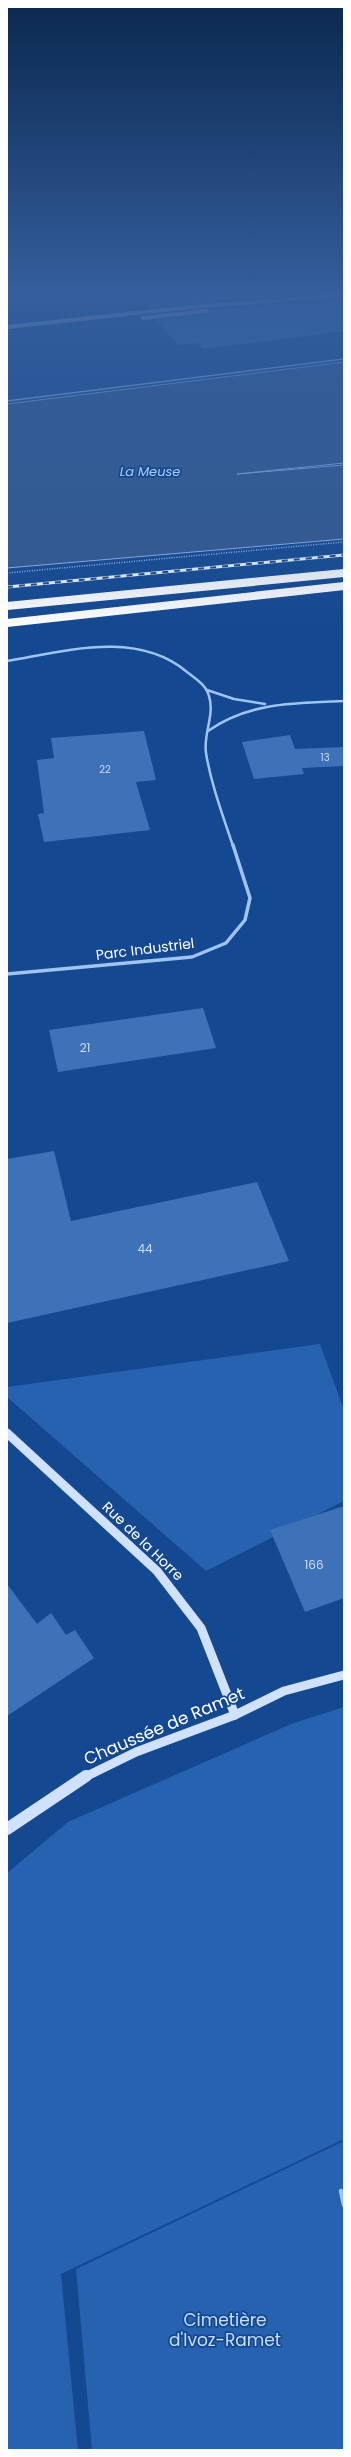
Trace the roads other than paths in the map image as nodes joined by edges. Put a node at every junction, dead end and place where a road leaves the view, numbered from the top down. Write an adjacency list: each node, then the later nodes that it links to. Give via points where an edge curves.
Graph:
1 (344, 573): 3 (highway)
2 (344, 586): 4 (highway)
3 (7, 606)
4 (7, 623)
5 (7, 661): 6 (street, via 102,647 137,648 164,656 185,667)
6 (207, 690): 8 (street, via 234,699); 9 (street, Parc Industriel, via 211,707)
7 (344, 701): 8 (street)
8 (267, 705): 9 (street, via 238,712 220,720)
9 (208, 731): 10 (street, Parc Industriel, via 206,751 250,898 245,920 226,943 192,957)
10 (7, 974)
11 (7, 1433): 13 (main road, Rue de la Horre, via 158,1571 201,1628)
12 (344, 1675): 13 (main road, Chaussée de Ramet, via 284,1691)
13 (235, 1715): 14 (main road, Chaussée de Ramet, via 136,1752 91,1773)
14 (7, 1829)
15 (341, 2191): 16 (lane)
16 (344, 2206)

